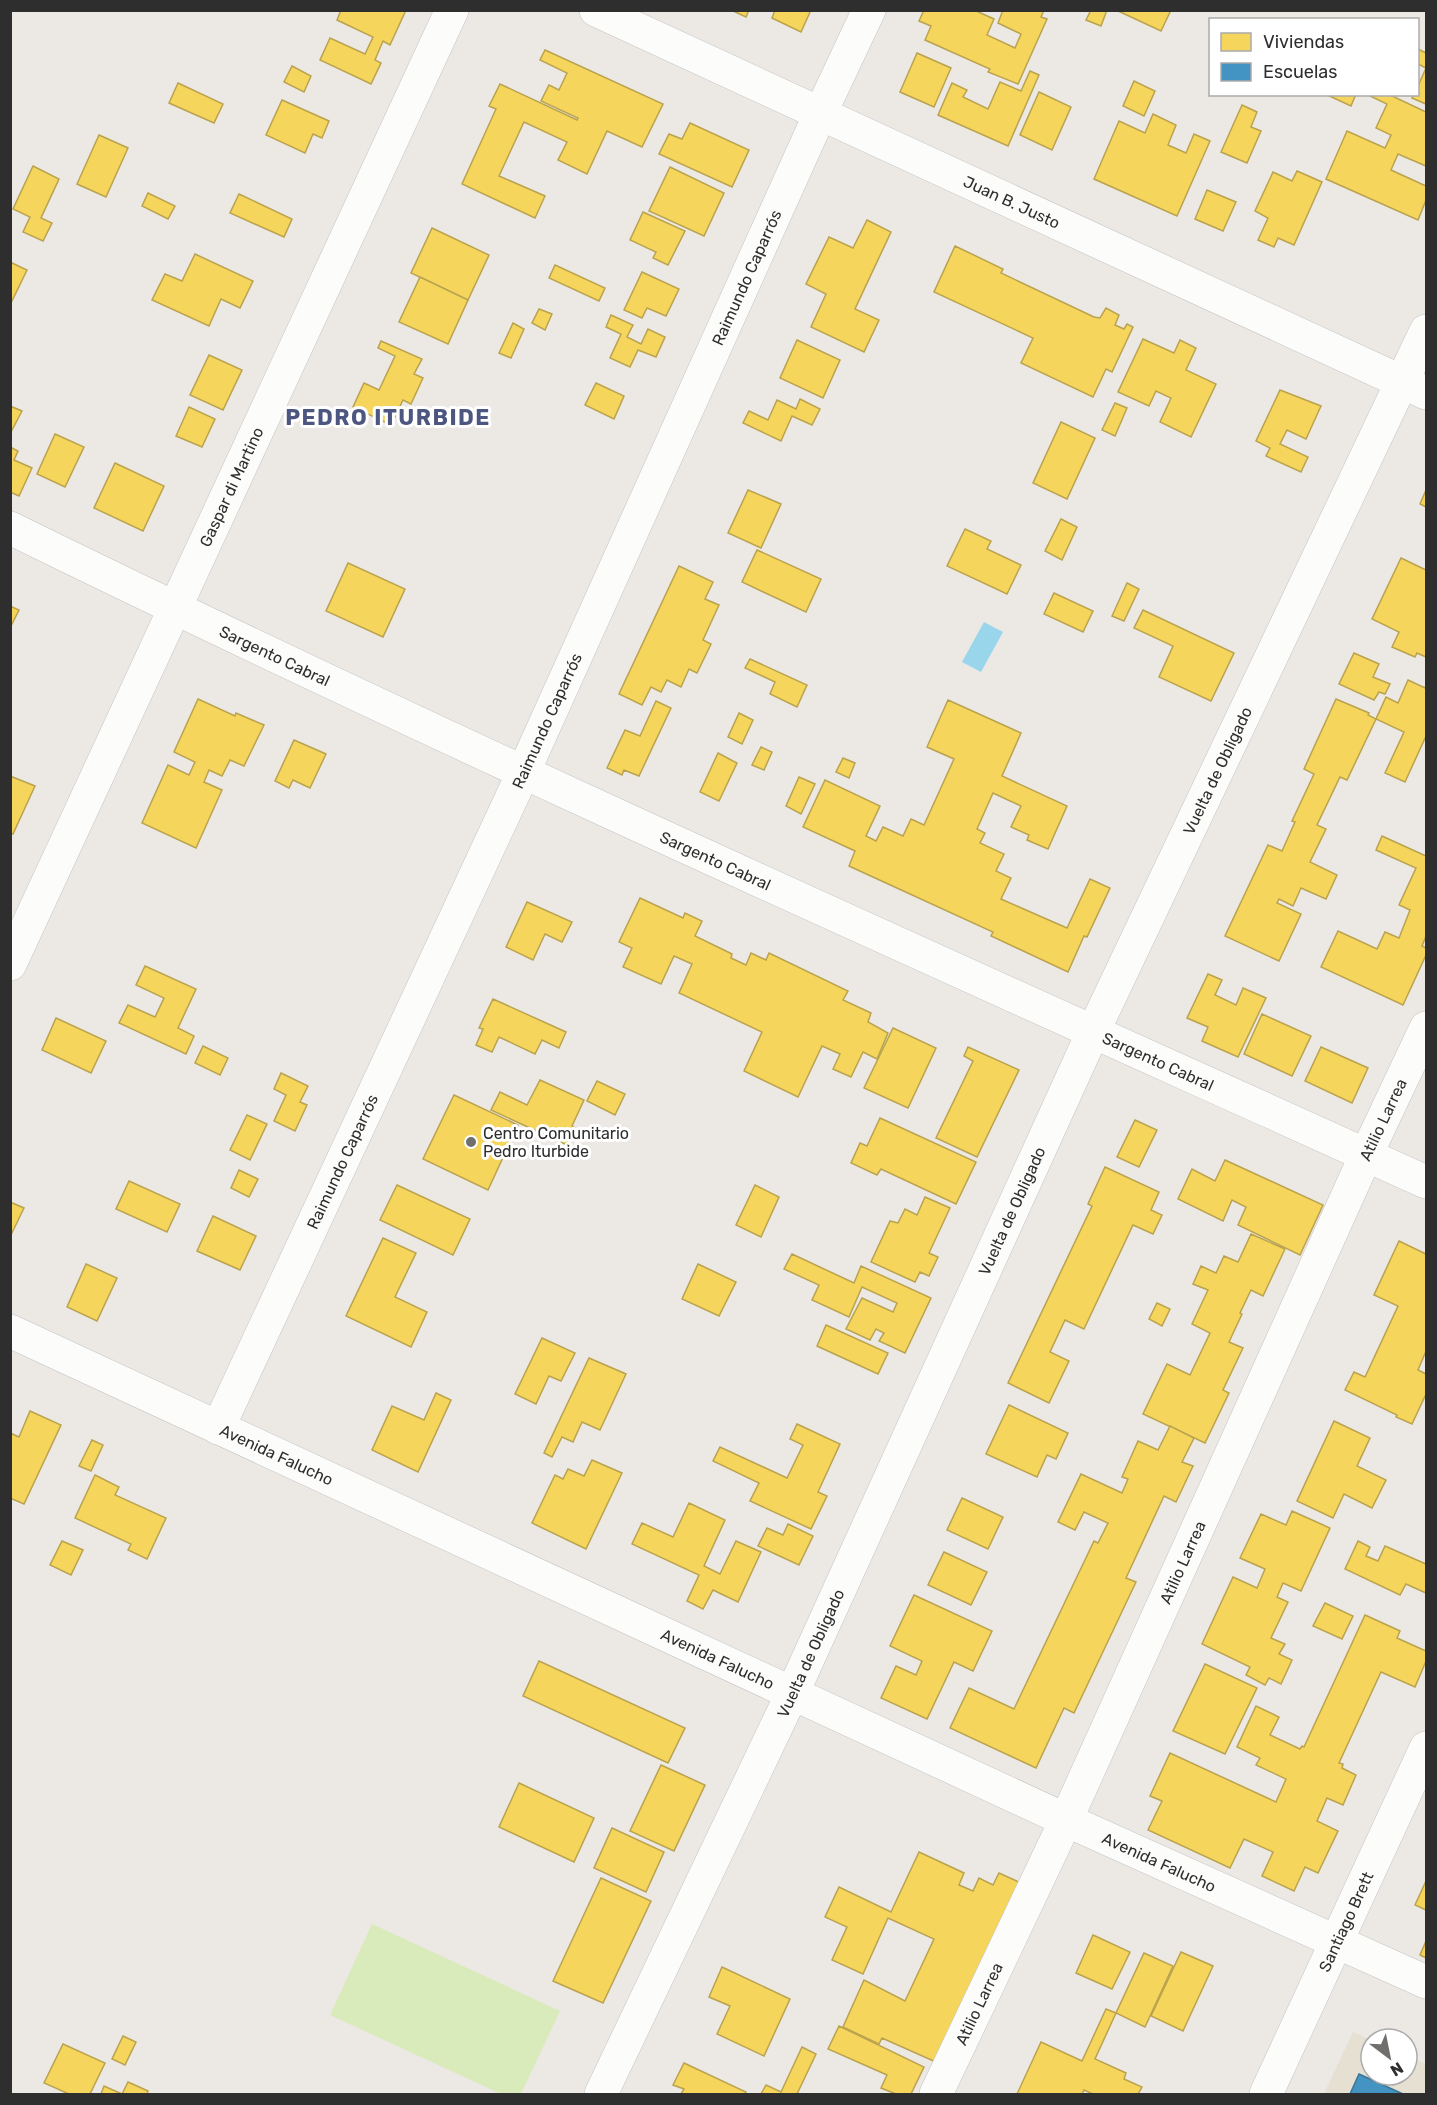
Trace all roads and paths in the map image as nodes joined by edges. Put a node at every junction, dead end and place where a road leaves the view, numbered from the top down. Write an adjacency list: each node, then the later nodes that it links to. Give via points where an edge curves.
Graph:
1 (452, 10): 8 (street, Gaspar di Martino)
2 (596, 10): 4 (street, Juan B. Justo)
3 (869, 10): 4 (street, Raimundo Caparrós)
4 (820, 114): 6 (street, Juan B. Justo); 9 (street, Raimundo Caparrós)
5 (1426, 331): 6 (street, Vuelta de Obligado)
6 (1414, 388): 12 (street, Vuelta de Obligado)
7 (10, 528): 8 (street, Sargento Cabral)
8 (176, 609): 9 (street, Sargento Cabral); 10 (street, Gaspar di Martino)
9 (524, 771): 12 (street, Sargento Cabral); 16 (street, Raimundo Caparrós)
10 (10, 964)
11 (1426, 1028): 13 (street, Atilio Larrea)
12 (1093, 1032): 13 (street, Sargento Cabral); 17 (street, Vuelta de Obligado)
13 (1366, 1155): 14 (street, Sargento Cabral); 19 (street, Atilio Larrea)
14 (1426, 1182)
15 (10, 1330): 16 (street, Avenida Falucho)
16 (218, 1428): 17 (street, Avenida Falucho)
17 (792, 1694): 19 (street, Avenida Falucho); 22 (street, Vuelta de Obligado)
18 (1426, 1748): 20 (street, Santiago Brett)
19 (1066, 1820): 20 (street, Avenida Falucho); 23 (street, Atilio Larrea)
20 (1338, 1941): 21 (street, Avenida Falucho); 24 (street, Santiago Brett)
21 (1426, 1982)
22 (601, 2094)
23 (936, 2094)
24 (1266, 2094)

